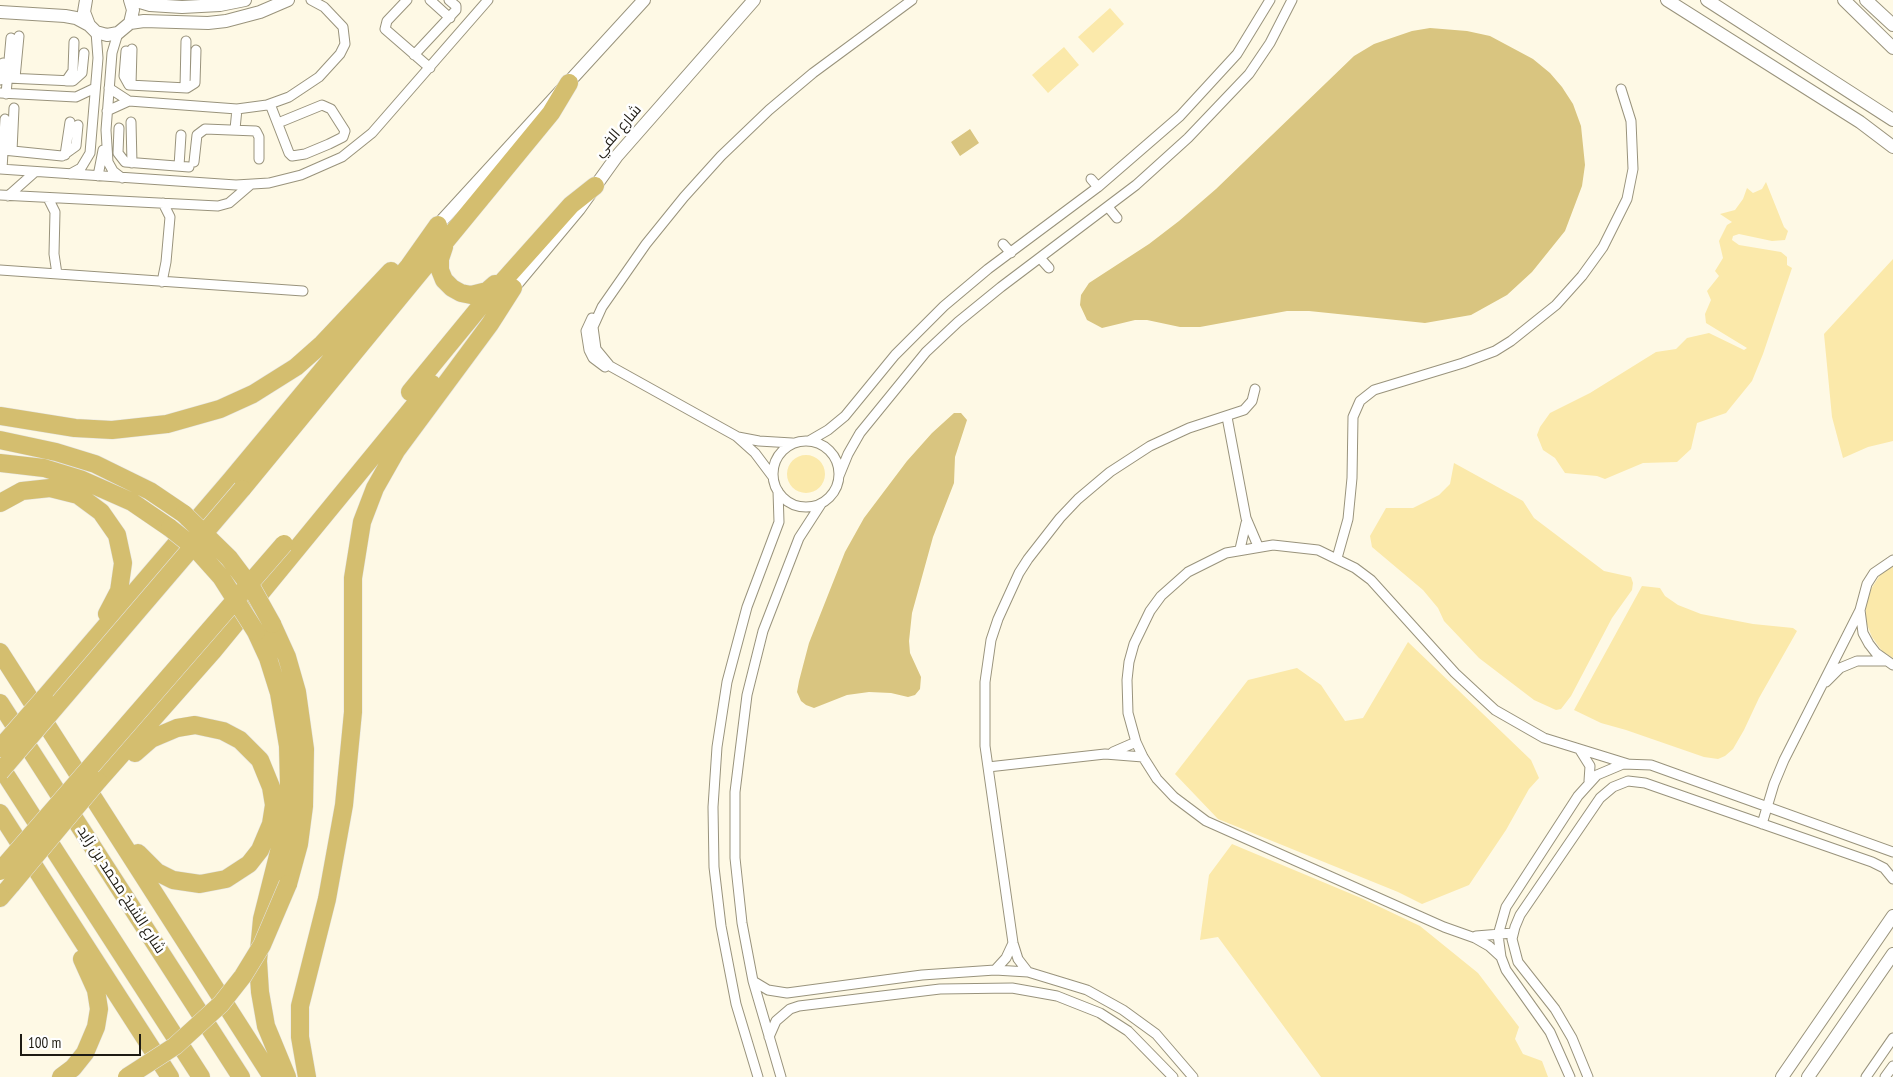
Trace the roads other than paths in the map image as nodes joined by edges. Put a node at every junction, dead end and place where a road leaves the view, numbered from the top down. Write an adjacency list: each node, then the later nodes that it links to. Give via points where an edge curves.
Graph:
1 (86, 0): 25 (street, via 84,12)
2 (132, 0): 3 (street, via 182,7); 23 (street)
3 (245, 0)
4 (288, 0): 23 (street, via 226,21)
5 (311, 0): 20 (street)
6 (407, 0): 34 (street, via 385,28)
7 (430, 0): 22 (street)
8 (443, 0): 22 (street)
9 (449, 0): 22 (street, via 456,6)
10 (488, 0): 35 (street)
11 (644, 0): 38 (street)
12 (754, 0): 79 (street, شارع الفي, via 617,156)
13 (912, 0): 105 (street, via 813,72 747,130 664,220 589,322 586,340 600,365 618,371)
14 (1270, 0): 80 (street, via 1251,34 1216,79 1155,139)
15 (1292, 0): 86 (street, via 1270,43 1238,85 1188,138)
16 (1667, 0): 64 (street, via 1844,112)
17 (1844, 0): 30 (street)
18 (1866, 0): 24 (street)
19 (1709, 1): 53 (street)
20 (322, 3): 46 (street, via 345,32 343,49 310,85)
21 (0, 12): 25 (street, via 65,16 76,18)
22 (453, 15): 34 (street)
23 (130, 23): 26 (street)
24 (1893, 25)
25 (92, 28): 26 (street, via 107,35); 40 (street, via 98,58)
26 (118, 33): 41 (street, via 112,53)
27 (12, 37): 36 (street)
28 (186, 41): 39 (street)
29 (74, 42): 37 (street, via 73,71)
30 (1893, 48)
31 (129, 50): 39 (street, via 124,76 131,85)
32 (196, 50): 39 (street, via 195,83)
33 (84, 53): 37 (street, via 82,73 73,81)
34 (414, 55): 35 (street)
35 (430, 68): 66 (street, via 384,122)
36 (5, 78): 37 (street); 43 (street)
37 (66, 80)
38 (569, 83): 90 (street); 91 (highway, via 557,106)
39 (186, 87): 47 (street)
40 (95, 88): 44 (street); 50 (street)
41 (109, 88): 45 (street); 51 (street)
42 (1621, 89): 120 (street, via 1631,121 1633,168 1627,199 1603,246 1563,298 1511,341 1463,363 1374,390 1360,401 1353,417 1348,519)
43 (3, 94): 44 (street)
44 (76, 98): 50 (street)
45 (129, 101): 47 (street); 51 (street)
46 (270, 104): 49 (street); 55 (street)
47 (186, 105): 49 (street)
48 (14, 108): 65 (street)
49 (237, 109): 59 (street)
50 (94, 111): 61 (street)
51 (107, 111): 58 (street)
52 (5, 119): 65 (street)
53 (1893, 120)
54 (131, 122): 68 (street)
55 (278, 123): 63 (street, via 289,153 294,156); 63 (street, via 325,105 345,128)
56 (74, 124): 65 (street, via 65,155)
57 (119, 128): 68 (street, via 118,153 125,162)
58 (106, 130): 74 (street); 75 (street, via 108,162)
59 (236, 130): 67 (street, via 258,132); 69 (street, via 201,130)
60 (191, 131): 69 (street)
61 (93, 132): 73 (street, via 86,161); 74 (street)
62 (181, 135): 70 (street)
63 (338, 139): 66 (street)
64 (1893, 147)
65 (8, 151): 71 (street)
66 (347, 153): 78 (street, via 301,175)
67 (259, 159)
68 (132, 163): 70 (street)
69 (191, 165): 70 (street); 77 (street)
70 (178, 166)
71 (1, 169): 72 (street)
72 (36, 172): 73 (street); 81 (street)
73 (70, 174): 74 (street)
74 (97, 176): 75 (street)
75 (122, 178): 77 (street)
76 (1091, 179): 80 (street)
77 (188, 182): 78 (street)
78 (250, 185): 85 (street, via 226,205)
79 (595, 186): 95 (highway, via 577,199); 100 (street, شارع الفي)
80 (1098, 187): 93 (street)
81 (4, 195): 82 (street)
82 (48, 198): 83 (street); 87 (street)
83 (65, 200): 84 (street); 87 (street)
84 (162, 202): 85 (street); 88 (street)
85 (182, 204): 88 (street)
86 (1108, 207): 89 (street); 94 (street)
87 (55, 212): 98 (street)
88 (170, 217): 99 (street)
89 (1117, 218)
90 (438, 225): 103 (highway, via 309,356 268,386 237,402 184,420 130,429 75,428); 112 (highway)
91 (445, 244): 95 (highway, via 440,260 442,275 452,288 466,295 487,291); 112 (highway)
92 (1004, 244): 93 (street)
93 (1011, 253): 107 (street, via 927,322 837,424)
94 (1040, 258): 96 (street); 110 (street, via 958,322 926,352 860,433)
95 (520, 262): 118 (highway)
96 (1049, 268)
97 (0, 270): 98 (street)
98 (53, 274): 99 (street)
99 (166, 282): 101 (street)
100 (513, 288): 118 (highway); 170 (highway, via 396,451 375,488 362,522 353,578 353,712 344,805 331,883 300,1006 300,1037)
101 (303, 290)
102 (1255, 389): 104 (street, via 1248,406 1239,414)
103 (0, 416)
104 (1227, 417): 116 (street); 137 (street, via 1177,434 1136,454 1110,472 1060,518 1028,559 1006,600 991,640 984,703)
105 (736, 436): 108 (street); 111 (street, via 755,453)
106 (0, 440): 164 (highway, bridge, via 95,464 150,491 184,514 219,546 253,590 287,657 297,692 306,749 304,806 288,884 262,945 232,990 187,1037)
107 (809, 441): 108 (street); 110 (street, via 828,449 838,466)
108 (794, 443): 111 (street, via 780,453)
109 (0, 463): 169 (highway, bridge, via 44,468 89,482 132,502 195,548 221,577 256,632 279,693 288,746 286,824 262,919 258,961 266,1026)
110 (839, 476): 115 (street, via 833,492)
111 (773, 477): 113 (street)
112 (236, 485): 126 (highway, bridge); 138 (highway, bridge)
113 (778, 491): 115 (street, via 784,499 802,507); 171 (street, via 779,522 748,607 727,682 716,748 713,807 714,867 721,926 736,1004)
114 (0, 503): 126 (highway, via 31,489 69,492 101,512 117,535 123,563 119,591 104,616 76,647)
115 (821, 504): 159 (street, via 803,529 769,612 754,663 742,727 735,792 735,858 742,923)
116 (1246, 518): 117 (street); 119 (street)
117 (1258, 546): 119 (street); 120 (street, via 1303,547)
118 (288, 548): 139 (highway, bridge, via 214,651); 146 (highway, bridge)
119 (1240, 549): 130 (street, via 1213,558 1188,572 1161,596 1141,627 1129,662 1127,680 1128,713)
120 (1337, 558): 132 (street, via 1371,580 1461,679 1495,710 1527,730)
121 (1893, 560): 122 (street, via 1874,573 1867,584)
122 (1860, 610): 125 (street, via 1864,633 1876,653); 128 (street)
123 (0, 638): 127 (highway)
124 (0, 652): 127 (highway)
125 (1889, 663): 128 (street, via 1866,659 1848,664 1832,674)
126 (70, 667): 131 (highway, bridge)
127 (17, 677): 141 (highway)
128 (1819, 689): 142 (street, via 1778,772)
129 (0, 703): 167 (highway, شارع الشيخ محمد بن زايد)
130 (1136, 742): 133 (street); 134 (street)
131 (0, 748)
132 (1580, 750): 135 (street); 140 (street, via 1590,766)
133 (1105, 754): 134 (street); 137 (street)
134 (1143, 758): 152 (street, via 1165,788 1189,810 1206,820)
135 (1628, 764): 140 (street, via 1610,768); 142 (street, via 1651,765)
136 (0, 766): 166 (highway)
137 (988, 767): 154 (street)
138 (0, 772)
139 (98, 781): 141 (highway, via 117,771 159,734 186,726 214,728 247,746 265,769 273,796 271,824 255,857 234,875 218,882 200,884 173,880 157,872 143,860 112,814); 146 (highway, bridge)
140 (1590, 781): 153 (street, via 1506,907)
141 (95, 799): 168 (highway)
142 (1767, 807): 144 (street); 145 (street)
143 (0, 814): 149 (highway)
144 (1762, 824): 147 (street, via 1872,862 1884,868); 151 (street, via 1645,783 1620,783 1600,798 1520,915)
145 (1893, 852)
146 (4, 875): 148 (highway)
147 (1893, 879)
148 (0, 898)
149 (58, 902): 163 (highway, via 67,935 93,981 99,1008 90,1045 80,1061); 165 (highway)
150 (1893, 916): 177 (street)
151 (1513, 933): 153 (street); 176 (street, via 1518,962 1555,1010 1572,1038)
152 (1468, 935): 153 (street); 156 (street, via 1483,941)
153 (1498, 935): 156 (street)
154 (1013, 943): 157 (street); 158 (street, via 1018,959)
155 (1893, 954): 178 (street, via 1862,1010)
156 (1501, 957): 175 (street, via 1509,976 1550,1032)
157 (995, 970): 158 (street); 159 (street, via 898,977 787,993 768,990)
158 (1028, 972): 174 (street, via 1081,988 1123,1010 1156,1034)
159 (753, 980): 160 (street)
160 (769, 1037): 172 (street); 173 (street, via 776,1021 799,1006 940,989 1012,988 1057,996 1100,1013 1128,1031)
161 (1893, 1038): 179 (street)
162 (1893, 1066): 180 (street)
163 (61, 1077)
164 (127, 1077)
165 (170, 1077)
166 (201, 1077)
167 (242, 1077)
168 (272, 1077)
169 (288, 1077)
170 (307, 1077)
171 (758, 1077)
172 (781, 1077)
173 (1173, 1077)
174 (1193, 1077)
175 (1570, 1077)
176 (1588, 1077)
177 (1782, 1077)
178 (1808, 1077)
179 (1866, 1077)
180 (1885, 1077)

